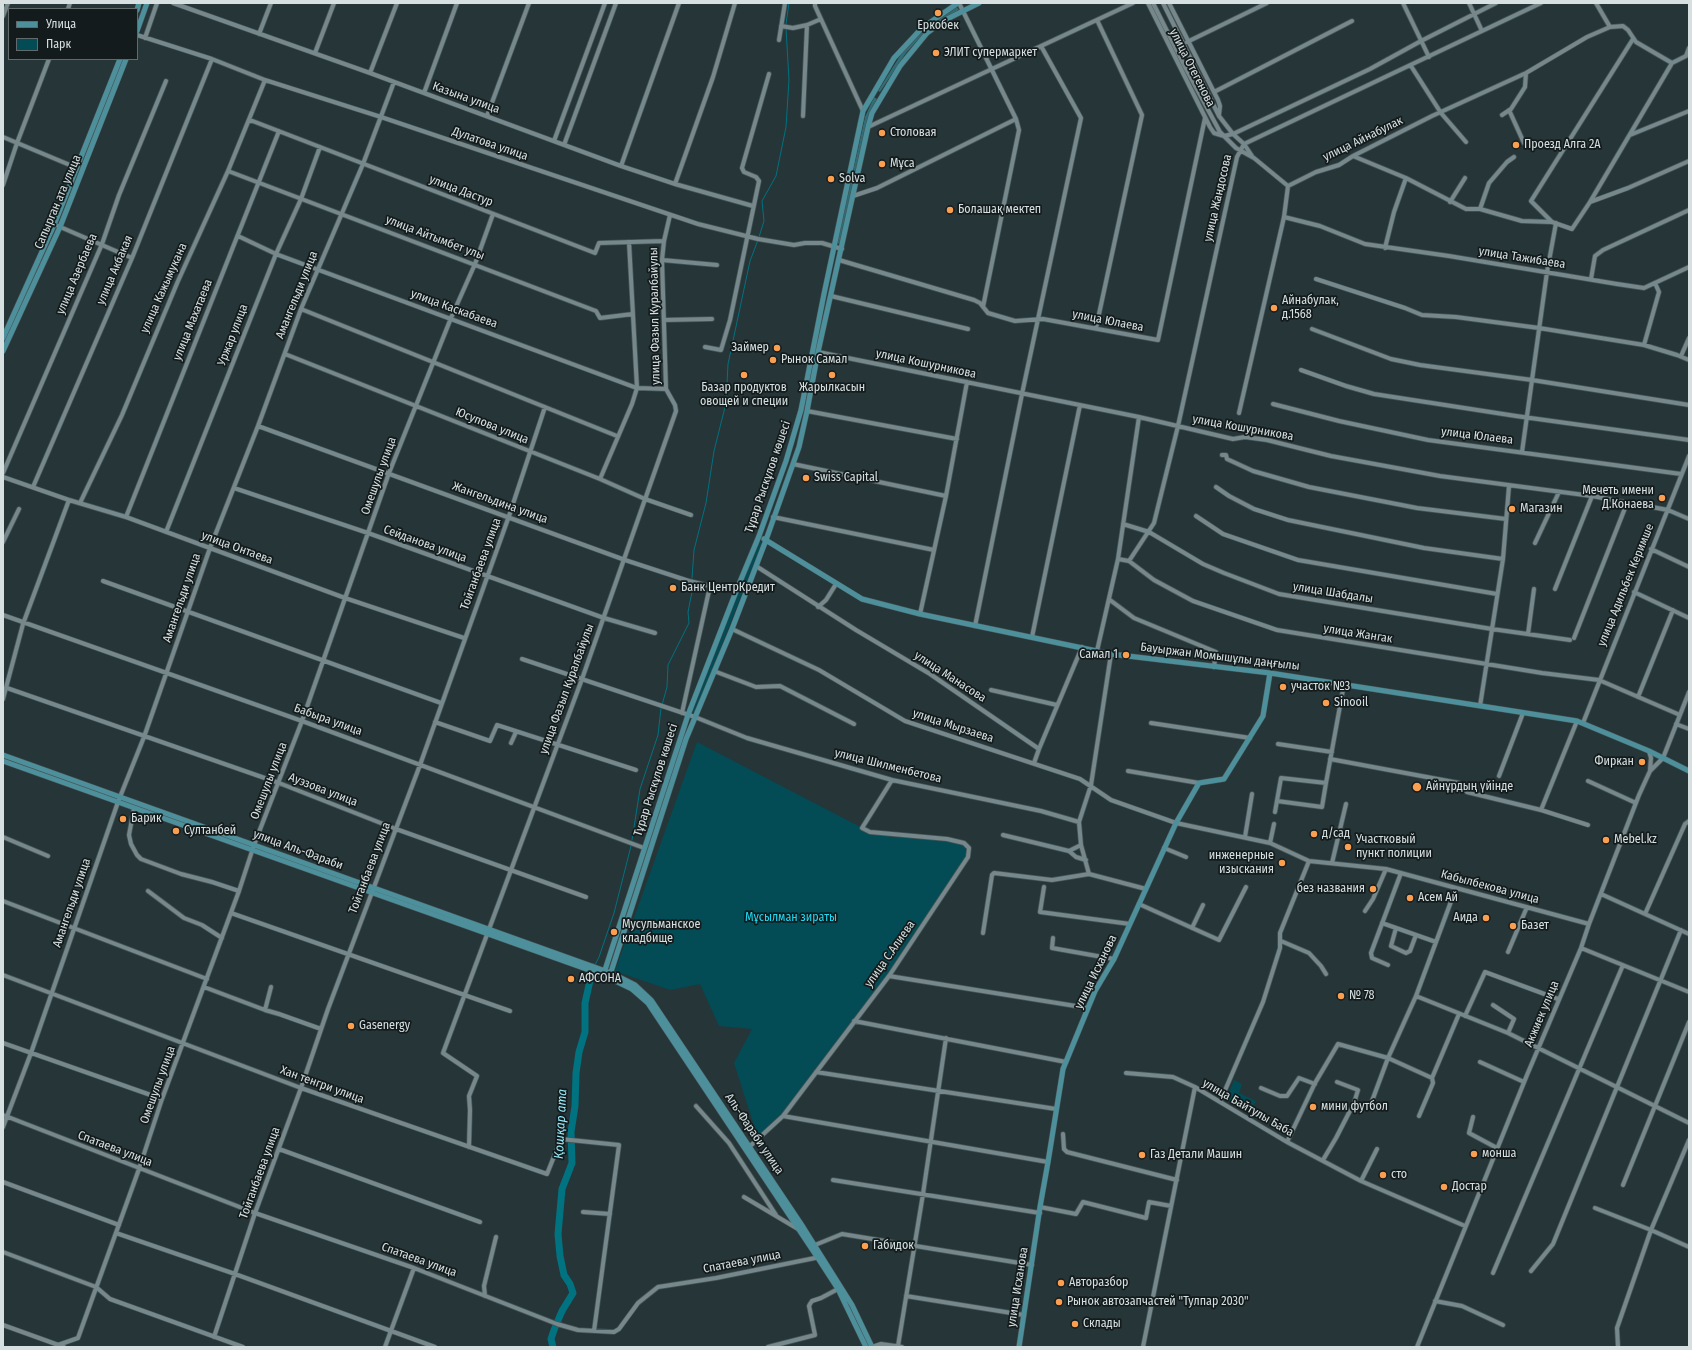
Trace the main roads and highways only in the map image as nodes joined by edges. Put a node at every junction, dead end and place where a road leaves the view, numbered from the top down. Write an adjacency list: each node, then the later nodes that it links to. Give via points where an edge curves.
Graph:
1 (147, 3): 4 (main road)
2 (958, 3): 7 (main road, Тұрар Рыскұлов көшесі, via 922,28 894,58)
3 (979, 3): 8 (main road, Тұрар Рыскұлов көшесі, via 927,33 900,66)
4 (138, 28)
5 (120, 60): 9 (main road, Сапырган ата улица, via 54,225)
6 (126, 60): 10 (main road, Сапырган ата улица, via 60,227)
7 (873, 93): 8 (main road); 11 (main road, Тұрар Рыскұлов көшесі, via 863,111 801,410)
8 (881, 98): 12 (main road, Тұрар Рыскұлов көшесі, via 872,113 868,127)
9 (3, 338)
10 (3, 351)
11 (791, 446): 12 (main road); 13 (main road, Тұрар Рыскұлов көшесі)
12 (799, 447): 14 (main road, Тұрар Рыскұлов көшесі)
13 (759, 536): 14 (main road, Бауыржан Момышұлы даңғылы); 22 (main road, Тұрар Рыскұлов көшесі, via 688,715)
14 (766, 540): 15 (main road, Бауыржан Момышұлы даңғылы, via 862,599 920,614 1111,654); 23 (main road, Тұрар Рыскұлов көшесі, via 686,739)
15 (1270, 672): 18 (main road, Бауыржан Момышұлы даңғылы, via 1580,722); 28 (main road, улица Исханова, via 1263,716 1224,780 1199,783 1176,823 1114,959 1095,991 1063,1069)
16 (3, 755): 19 (main road, улица Аль-Фараби)
17 (3, 761): 19 (main road, улица Аль-Фараби)
18 (1689, 771)
19 (118, 799): 20 (main road, улица Аль-Фараби); 20 (main road, улица Аль-Фараби, via 134,808)
20 (253, 848): 21 (main road, улица Аль-Фараби)
21 (586, 967): 22 (main road, Аль-Фараби улица)
22 (604, 973): 23 (main road, Аль-Фараби улица)
23 (610, 975): 24 (main road, Аль-Фараби улица, via 648,1003)
24 (748, 1148): 25 (main road, Аль-Фараби улица, via 798,1229); 25 (main road, Аль-Фараби улица, via 815,1245)
25 (820, 1257): 26 (main road, Аль-Фараби улица); 27 (main road, Аль-Фараби улица, via 852,1305)
26 (866, 1347)
27 (872, 1347)
28 (1019, 1347)

